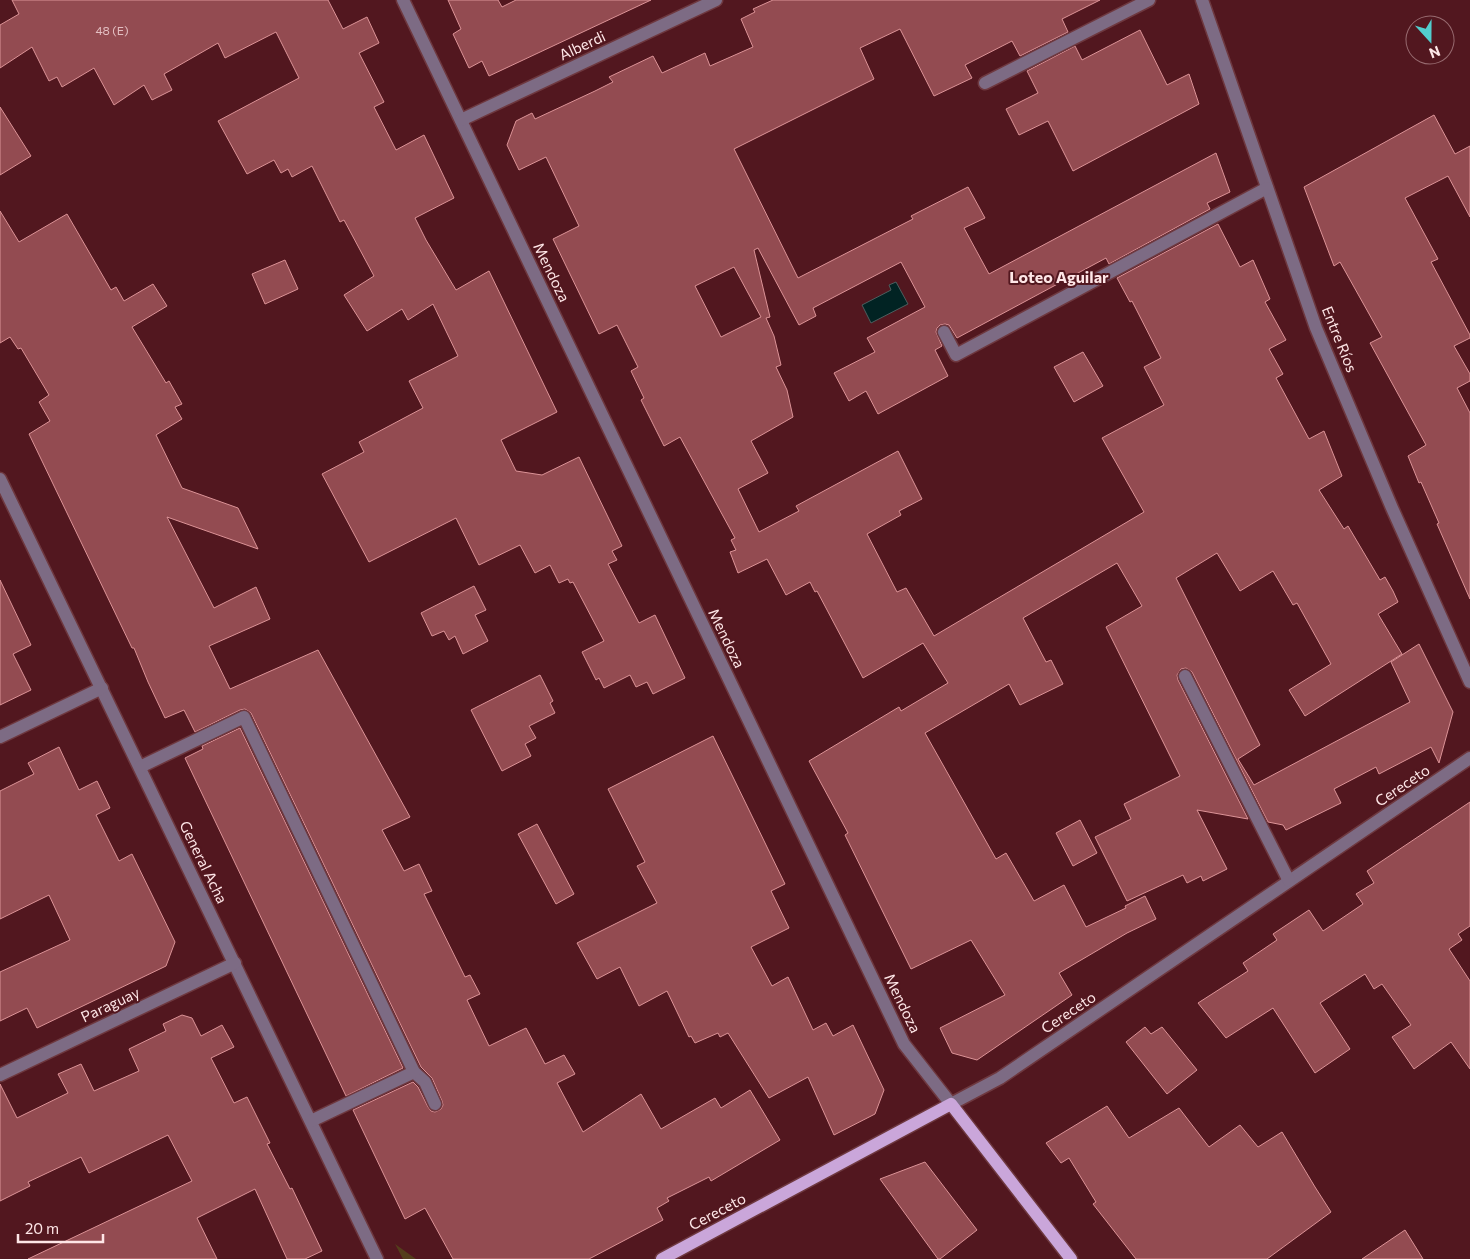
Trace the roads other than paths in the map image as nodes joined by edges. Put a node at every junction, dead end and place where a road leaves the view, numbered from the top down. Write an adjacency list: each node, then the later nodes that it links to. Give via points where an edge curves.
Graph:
1 (403, 0): 6 (street, Mendoza)
2 (716, 0): 6 (street, Alberdi)
3 (1149, 0): 5 (street)
4 (1202, 0): 7 (street, Entre Ríos)
5 (984, 83)
6 (461, 120): 21 (street, Mendoza, via 904,1044)
7 (1268, 188): 8 (street, via 956,355); 11 (street, Entre Ríos, via 1316,328)
8 (944, 332)
9 (1, 482): 12 (street, General Acha)
10 (1185, 676): 16 (street)
11 (1470, 682)
12 (102, 688): 13 (street); 15 (street, General Acha)
13 (0, 737)
14 (1470, 758): 16 (street, Cereceto)
15 (140, 767): 17 (street, General Acha); 18 (street, via 244,717)
16 (1289, 881): 21 (street, Cereceto, via 1000,1078)
17 (235, 964): 19 (street, Paraguay); 22 (street, General Acha)
18 (414, 1072): 20 (street, via 425,1082); 22 (street)
19 (0, 1075)
20 (435, 1104)
21 (951, 1104): 24 (main road, Cereceto); 25 (main road, Mendoza)
22 (311, 1121): 23 (street, General Acha)
23 (377, 1259)
24 (662, 1259)
25 (1071, 1259)

